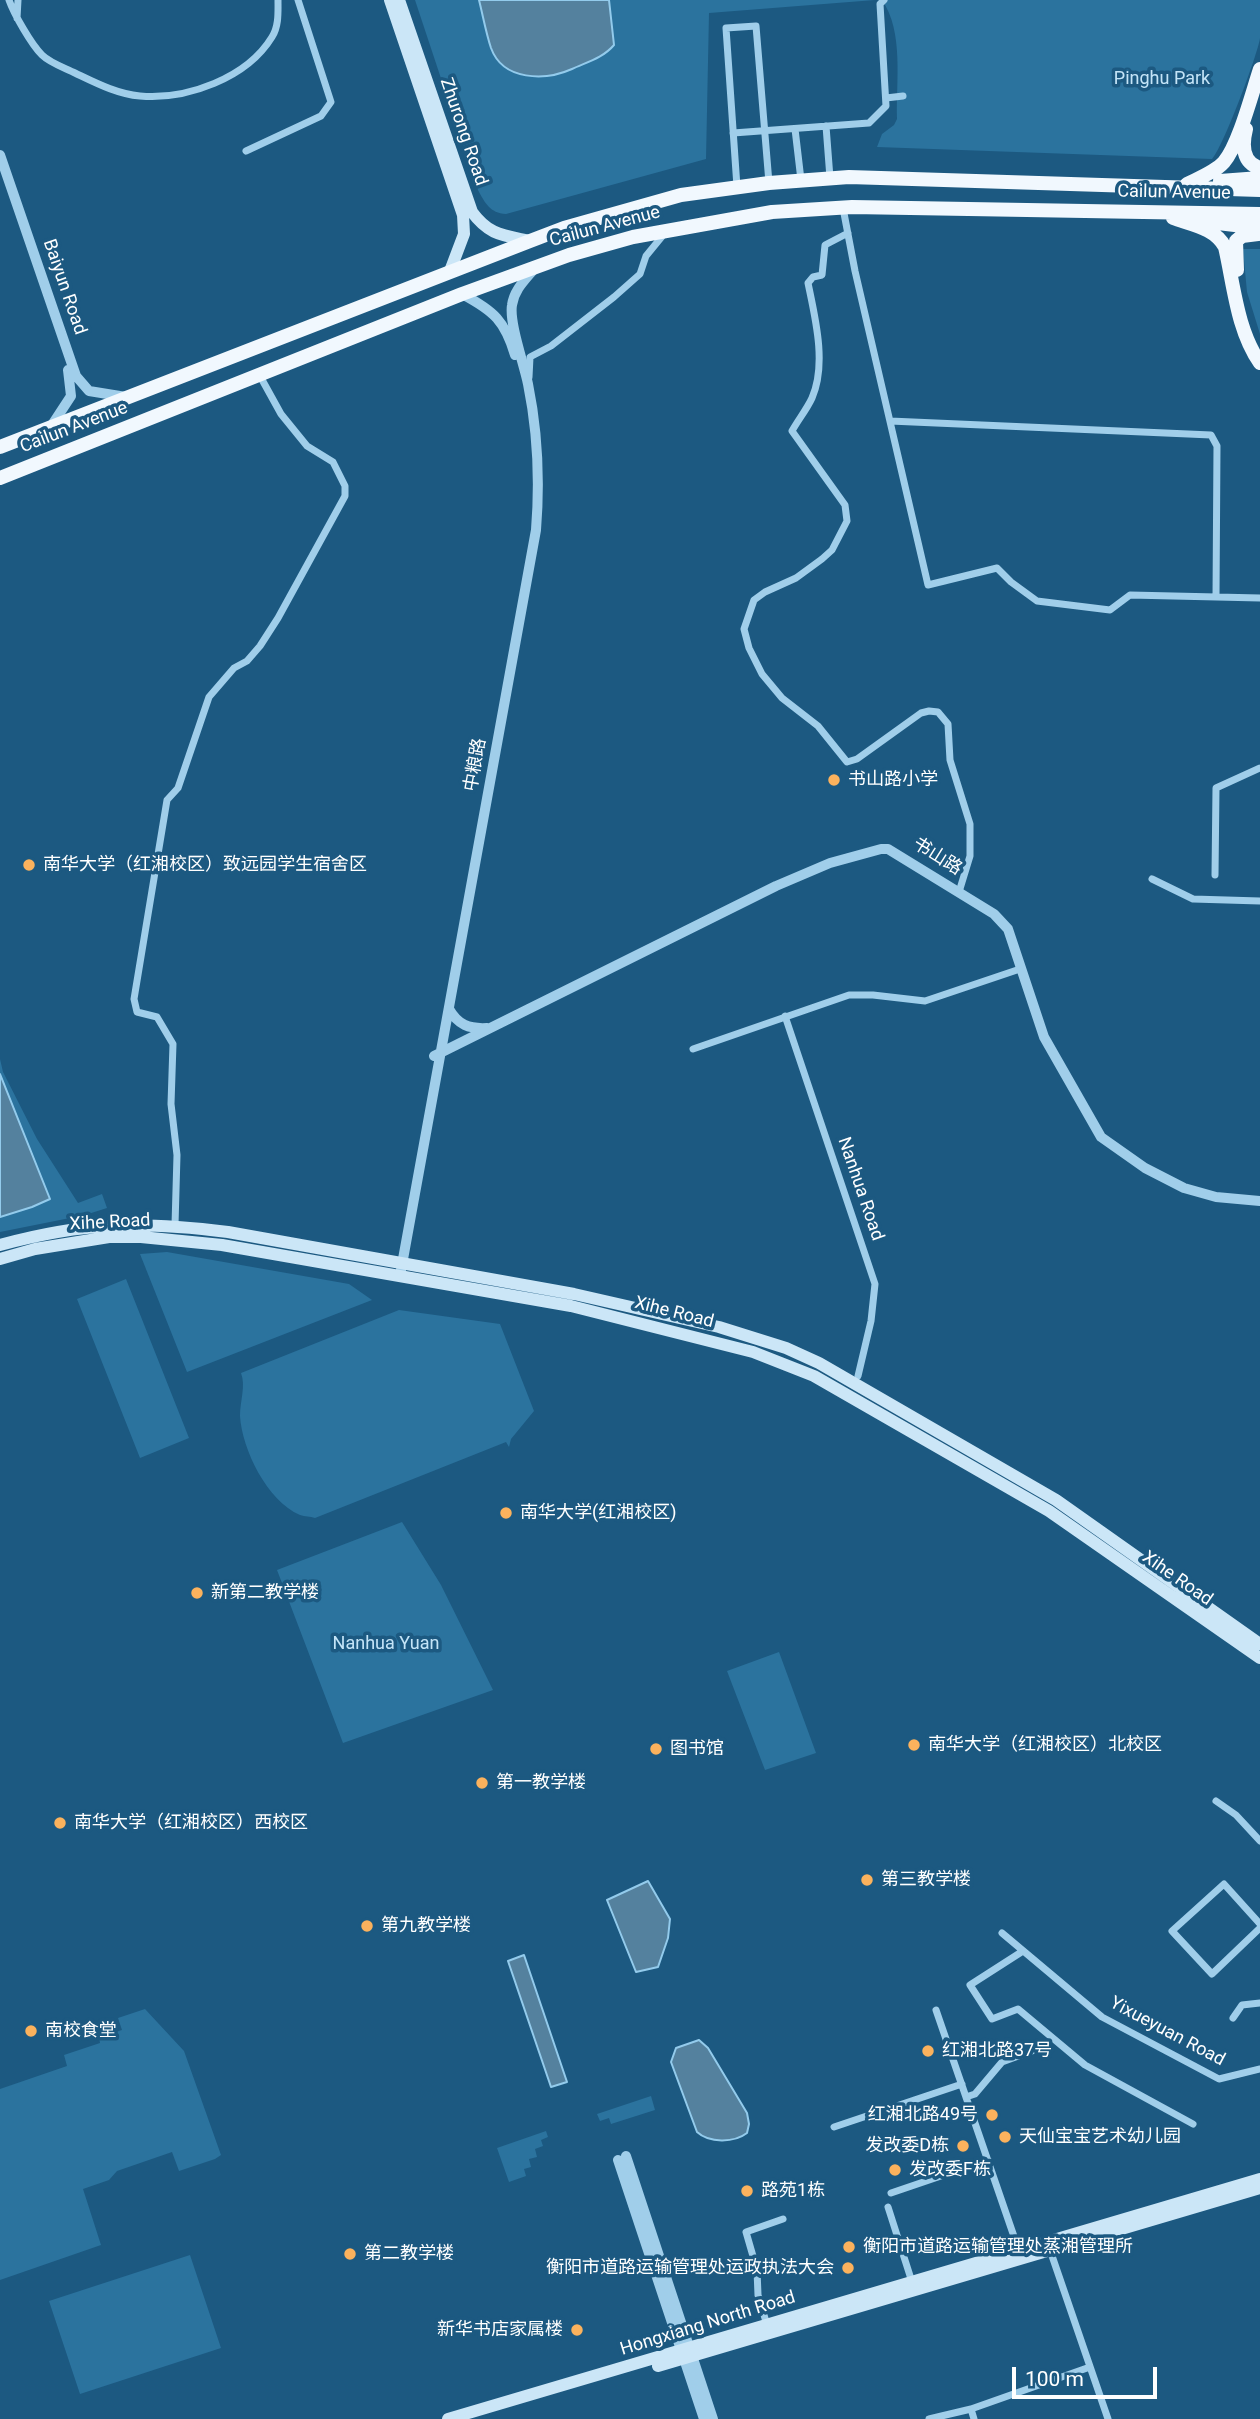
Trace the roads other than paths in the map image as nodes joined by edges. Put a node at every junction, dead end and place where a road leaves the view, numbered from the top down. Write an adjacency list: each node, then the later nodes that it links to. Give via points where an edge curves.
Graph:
1 (9, 0): 8 (street)
2 (18, 0): 8 (street)
3 (278, 0): 8 (street, via 273,36 250,61 221,80 174,94 141,96 109,89 42,56)
4 (298, 0): 17 (street, via 331,102 321,116)
5 (390, 0): 39 (main road, Zhurong Road, via 463,215 464,234)
6 (399, 0): 37 (main road, Zhurong Road, via 472,212 490,230)
7 (884, 0): 12 (street, via 880,5)
8 (17, 19)
9 (1260, 69): 26 (highway, via 1233,148 1224,162)
10 (1260, 90): 19 (highway, via 1243,147 1252,166)
11 (903, 96): 12 (street)
12 (886, 98): 13 (street, via 886,106 869,123)
13 (826, 126): 14 (street); 22 (street)
14 (795, 129): 15 (street); 23 (street)
15 (765, 131): 16 (street); 16 (street, via 756,26 726,29); 24 (street)
16 (733, 133): 27 (street)
17 (246, 150)
18 (0, 155): 25 (street, Baiyun Road)
19 (1260, 168)
20 (0, 169): 25 (street, Baiyun Road)
21 (1260, 178): 26 (highway, Cailun Avenue)
22 (830, 179): 23 (highway, Cailun Avenue); 28 (highway, Cailun Avenue)
23 (801, 181): 24 (highway, Cailun Avenue)
24 (769, 183): 27 (highway, Cailun Avenue)
25 (5, 184): 45 (street, Baiyun Road, via 76,376 89,390); 47 (street, Baiyun Road, via 71,378 71,396)
26 (1187, 184): 28 (highway, Cailun Avenue)
27 (737, 187): 37 (highway, Cailun Avenue, via 681,195)
28 (1153, 187): 29 (highway, Cailun Avenue)
29 (1260, 190)
30 (844, 208): 31 (highway, Cailun Avenue); 34 (highway, Cailun Avenue, via 772,212); 36 (street)
31 (1119, 212): 32 (highway, Cailun Avenue); 33 (highway)
32 (1260, 215)
33 (1173, 218): 35 (highway); 42 (highway, via 1221,239 1242,324)
34 (667, 230): 38 (highway, Cailun Avenue); 44 (street, via 646,256 640,274 551,346 530,357)
35 (1260, 231): 41 (highway, via 1236,241 1247,320)
36 (848, 233): 46 (street); 55 (street, via 825,245 822,275 808,283 819,332 817,377 813,397 792,431 845,505 847,521 822,559 754,600 744,629 762,674 782,698 818,726 847,762 921,713 938,712 946,719 950,760 970,824 970,856)
37 (530, 241): 39 (highway, Cailun Avenue)
38 (537, 266): 40 (highway, Cailun Avenue); 44 (street, 中粮路, via 515,292 511,308)
39 (450, 271): 45 (highway, Cailun Avenue)
40 (462, 294): 43 (highway, Cailun Avenue); 62 (street, 中粮路, via 495,314 505,326 523,387 535,487)
41 (1260, 348)
42 (1260, 363)
43 (260, 376): 49 (highway, Cailun Avenue); 64 (street, via 281,414 307,446 333,462 345,496 260,646 209,697 178,788 167,800 134,999 137,1012 157,1017 173,1044)
44 (528, 385): 58 (street, 中粮路, via 538,445 536,530)
45 (127, 397): 47 (highway, Cailun Avenue)
46 (890, 421): 50 (street, via 928,585 996,568 1037,601 1110,610 1130,595); 50 (street, via 1212,435 1217,446)
47 (52, 425): 48 (highway, Cailun Avenue)
48 (0, 445)
49 (0, 478)
50 (1216, 597): 51 (street)
51 (1260, 598)
52 (1260, 768): 53 (street, via 1216,788)
53 (1215, 875)
54 (1152, 879): 56 (street, via 1193,899)
55 (959, 892): 57 (street, 书山路, via 1001,920); 60 (street, 书山路, via 888,849 830,863)
56 (1260, 901)
57 (1020, 969): 59 (street, via 925,1002 849,995); 63 (street, 书山路, via 1044,1037 1101,1137 1184,1188 1216,1198)
58 (449, 1009): 60 (street, via 463,1025); 62 (street, 中粮路)
59 (785, 1016): 61 (street); 68 (street, Nanhua Road, via 875,1284)
60 (490, 1028): 62 (street, 书山路)
61 (694, 1049)
62 (438, 1054): 67 (street, 中粮路)
63 (1260, 1201)
64 (175, 1226): 65 (main road, Xihe Road, via 95,1226); 67 (main road, Xihe Road, via 228,1232)
65 (0, 1245)
66 (0, 1259): 67 (main road, Xihe Road, via 70,1242 141,1237)
67 (398, 1269): 69 (main road, Xihe Road, via 626,1305 719,1327 797,1353 1056,1500); 70 (main road, Xihe Road, via 717,1342 814,1376 1049,1511)
68 (858, 1376)
69 (1260, 1644)
70 (1260, 1658)
71 (1216, 1801): 72 (street)
72 (1260, 1841)
73 (1260, 1926): 73 (street, via 1224,1884 1172,1931 1212,1974)
74 (1002, 1933): 75 (street, Yixueyuan Road)
75 (1023, 1951): 80 (street, Yixueyuan Road, via 1102,2017 1219,2079); 83 (street, via 970,1985 992,2019 1018,2008 1085,2065)
76 (1260, 2003): 78 (street, via 1242,2006)
77 (936, 2010): 81 (street)
78 (1233, 2018)
79 (1032, 2051): 82 (street, via 1002,2062 975,2094)
80 (1260, 2069)
81 (962, 2084): 82 (street); 84 (street)
82 (966, 2097): 86 (street)
83 (1193, 2124)
84 (834, 2127)
85 (622, 2158): 96 (street)
86 (988, 2160): 89 (street); 93 (street)
87 (1260, 2179): 93 (main road, Hongxiang North Road)
88 (1260, 2188): 92 (main road, Hongxiang North Road)
89 (891, 2193)
90 (888, 2207): 94 (street)
91 (783, 2219): 95 (street, via 746,2232)
92 (1050, 2250): 93 (main road, Hongxiang North Road); 97 (street)
93 (1020, 2255): 94 (main road, Hongxiang North Road); 96 (main road, Hongxiang North Road)
94 (912, 2282): 95 (main road, Hongxiang North Road)
95 (767, 2325): 96 (main road, Hongxiang North Road)
96 (687, 2353): 99 (main road, Hongxiang North Road); 100 (main road, Hongxiang North Road); 101 (street); 102 (street)
97 (1090, 2367): 98 (street); 105 (street)
98 (971, 2409): 103 (street); 104 (street)
99 (448, 2419)
100 (477, 2419)
101 (704, 2419)
102 (713, 2419)
103 (929, 2419)
104 (974, 2419)
105 (1108, 2419)

